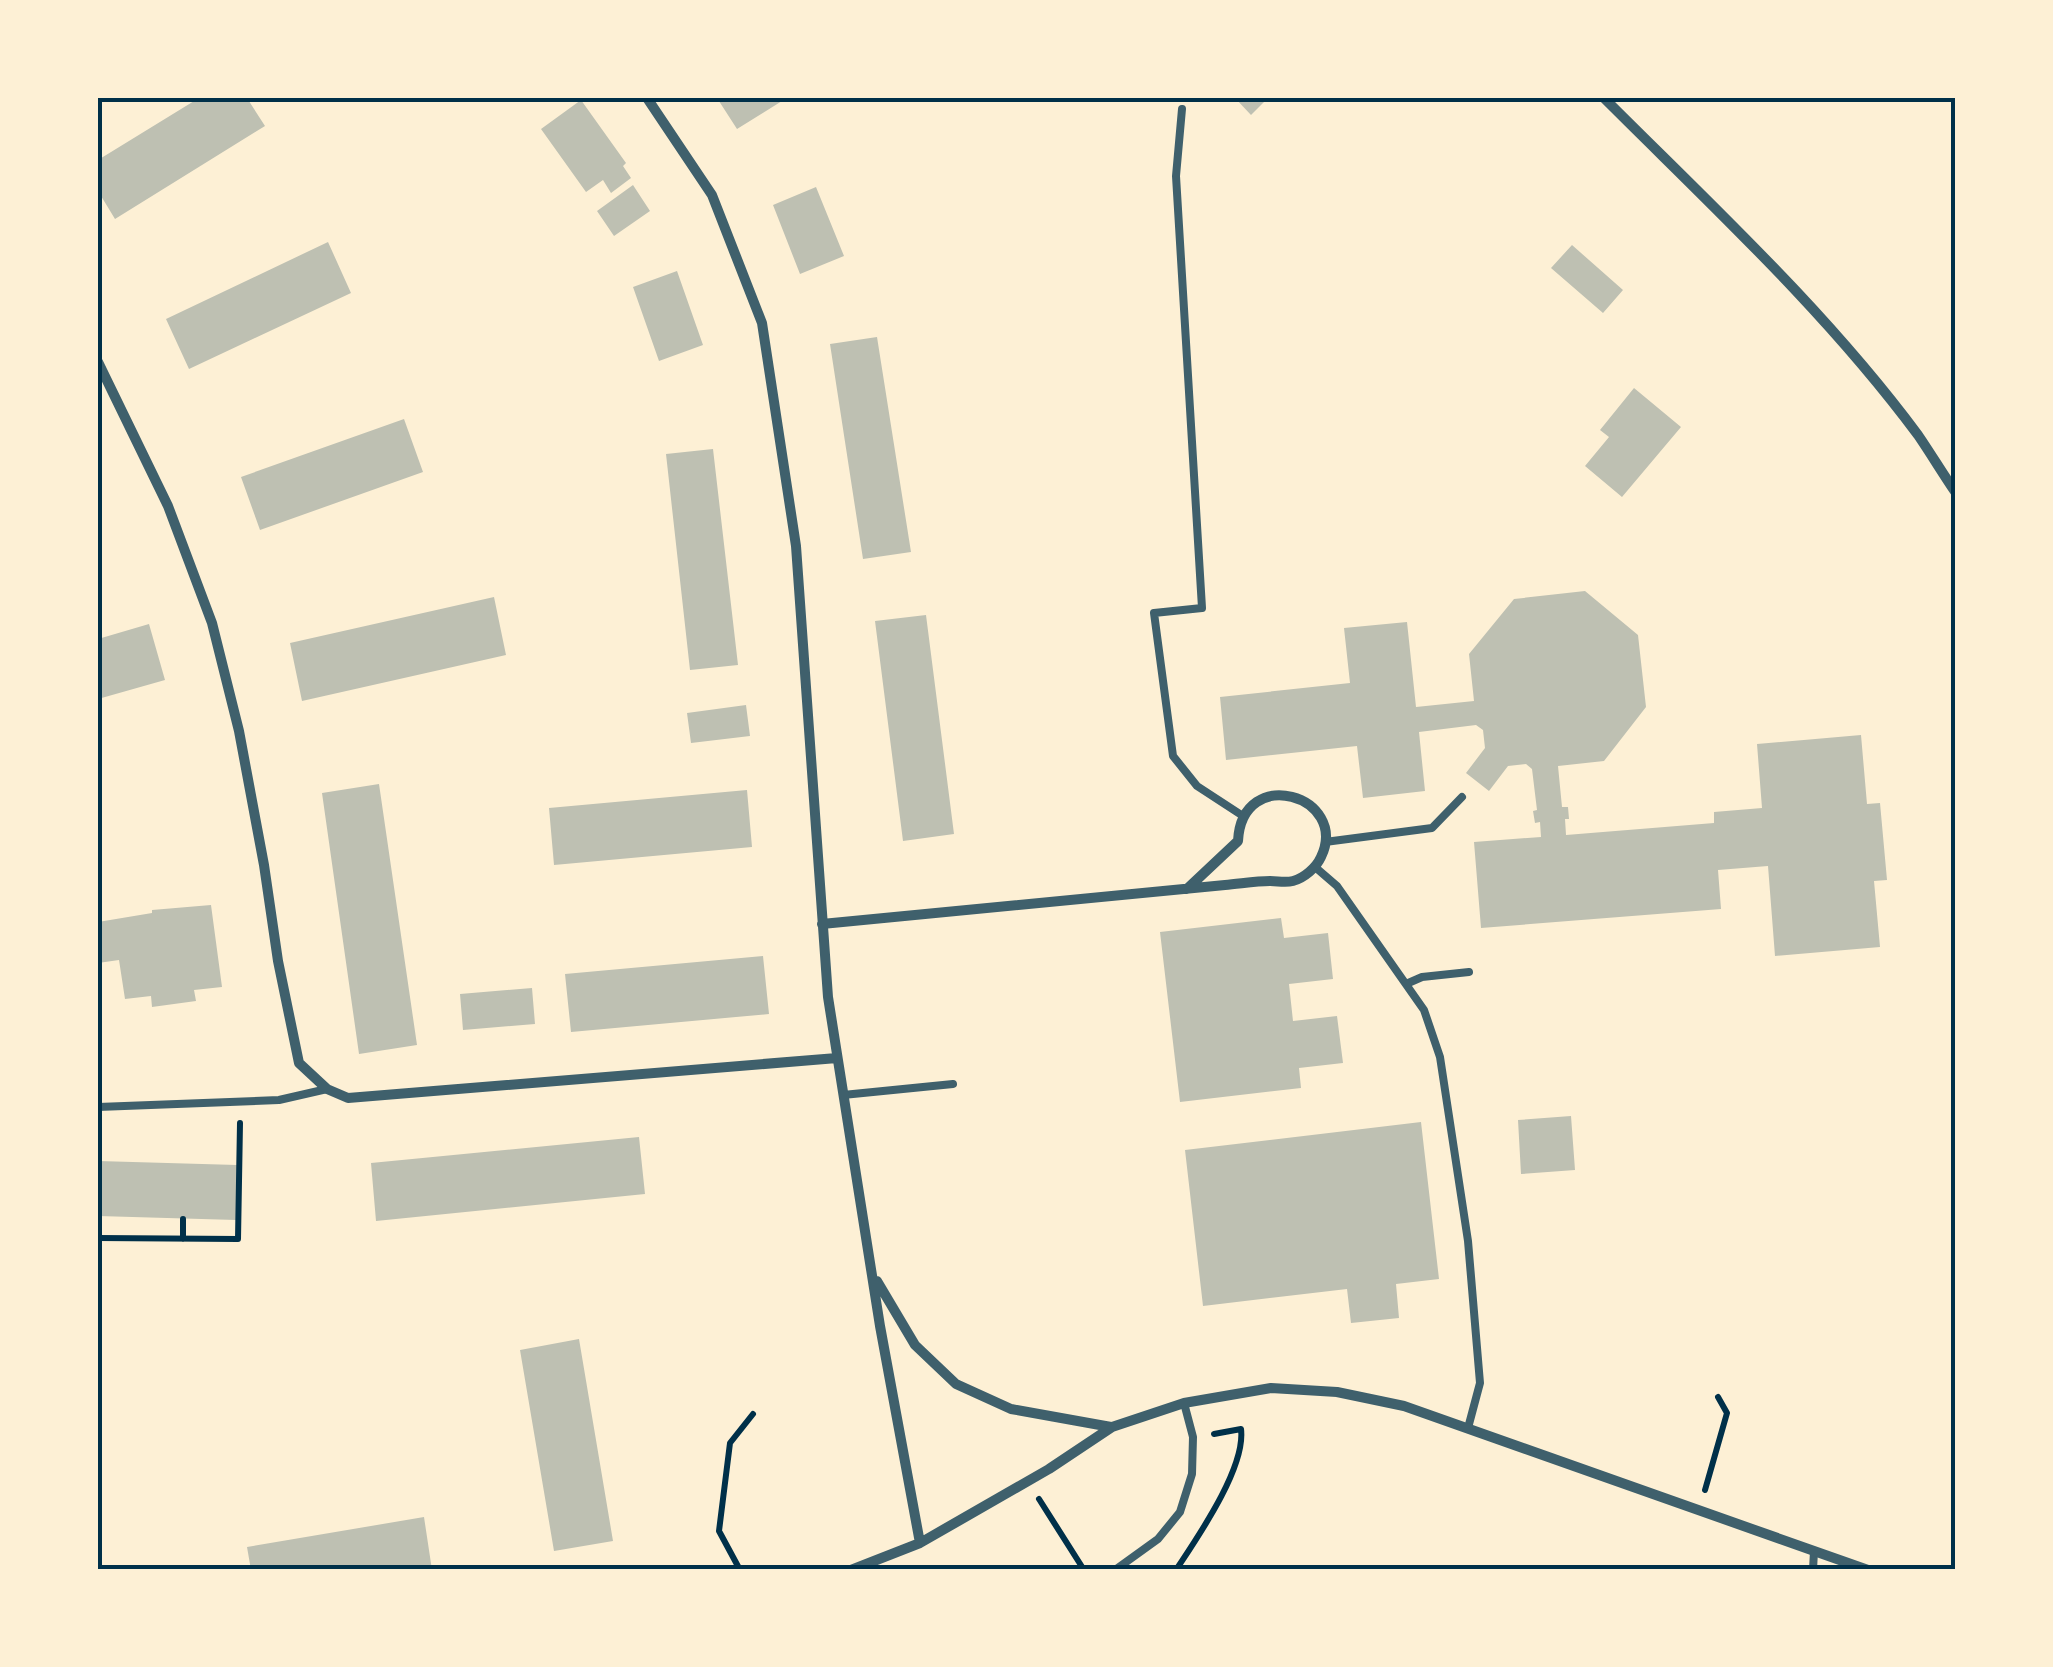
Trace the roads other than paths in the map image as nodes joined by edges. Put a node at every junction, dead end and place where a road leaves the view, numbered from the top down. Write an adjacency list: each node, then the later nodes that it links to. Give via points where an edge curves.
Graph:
1 (647, 98): 11 (street, via 712,194 762,323 796,546)
2 (1604, 98): 5 (street, via 1786,279 1918,436)
3 (1182, 109): 7 (lane, via 1176,176 1202,608 1154,613 1173,756 1197,786)
4 (98, 362): 16 (street, via 168,506 212,622 239,731 298,1062)
5 (1956, 493)
6 (1462, 797): 8 (lane, via 1432,828)
7 (1243, 816): 8 (street, via 1262,799 1288,795 1312,806); 10 (street, via 1238,842)
8 (1325, 842): 9 (street)
9 (1315, 867): 10 (street, via 1294,881); 13 (lane, via 1337,886)
10 (1188, 888): 11 (street)
11 (822, 924): 14 (street)
12 (1469, 972): 13 (lane)
13 (1406, 984): 22 (lane, via 1424,1010 1440,1057 1468,1241 1480,1383)
14 (837, 1058): 16 (street, via 348,1098); 17 (street)
15 (953, 1084): 17 (lane)
16 (327, 1089): 18 (lane, via 279,1100)
17 (843, 1095): 19 (street)
18 (98, 1107)
19 (873, 1275): 21 (street, via 915,1345 956,1384 1011,1410); 23 (street)
20 (1184, 1403): 21 (street); 22 (street, via 1271,1388 1337,1392); 26 (lane, via 1193,1437 1192,1474 1180,1512 1158,1539)
21 (1112, 1427): 23 (street)
22 (1468, 1428): 24 (street)
23 (920, 1543): 25 (street)
24 (1814, 1551): 27 (lane); 28 (street)
25 (851, 1570)
26 (1115, 1570)
27 (1813, 1570)
28 (1868, 1570)

